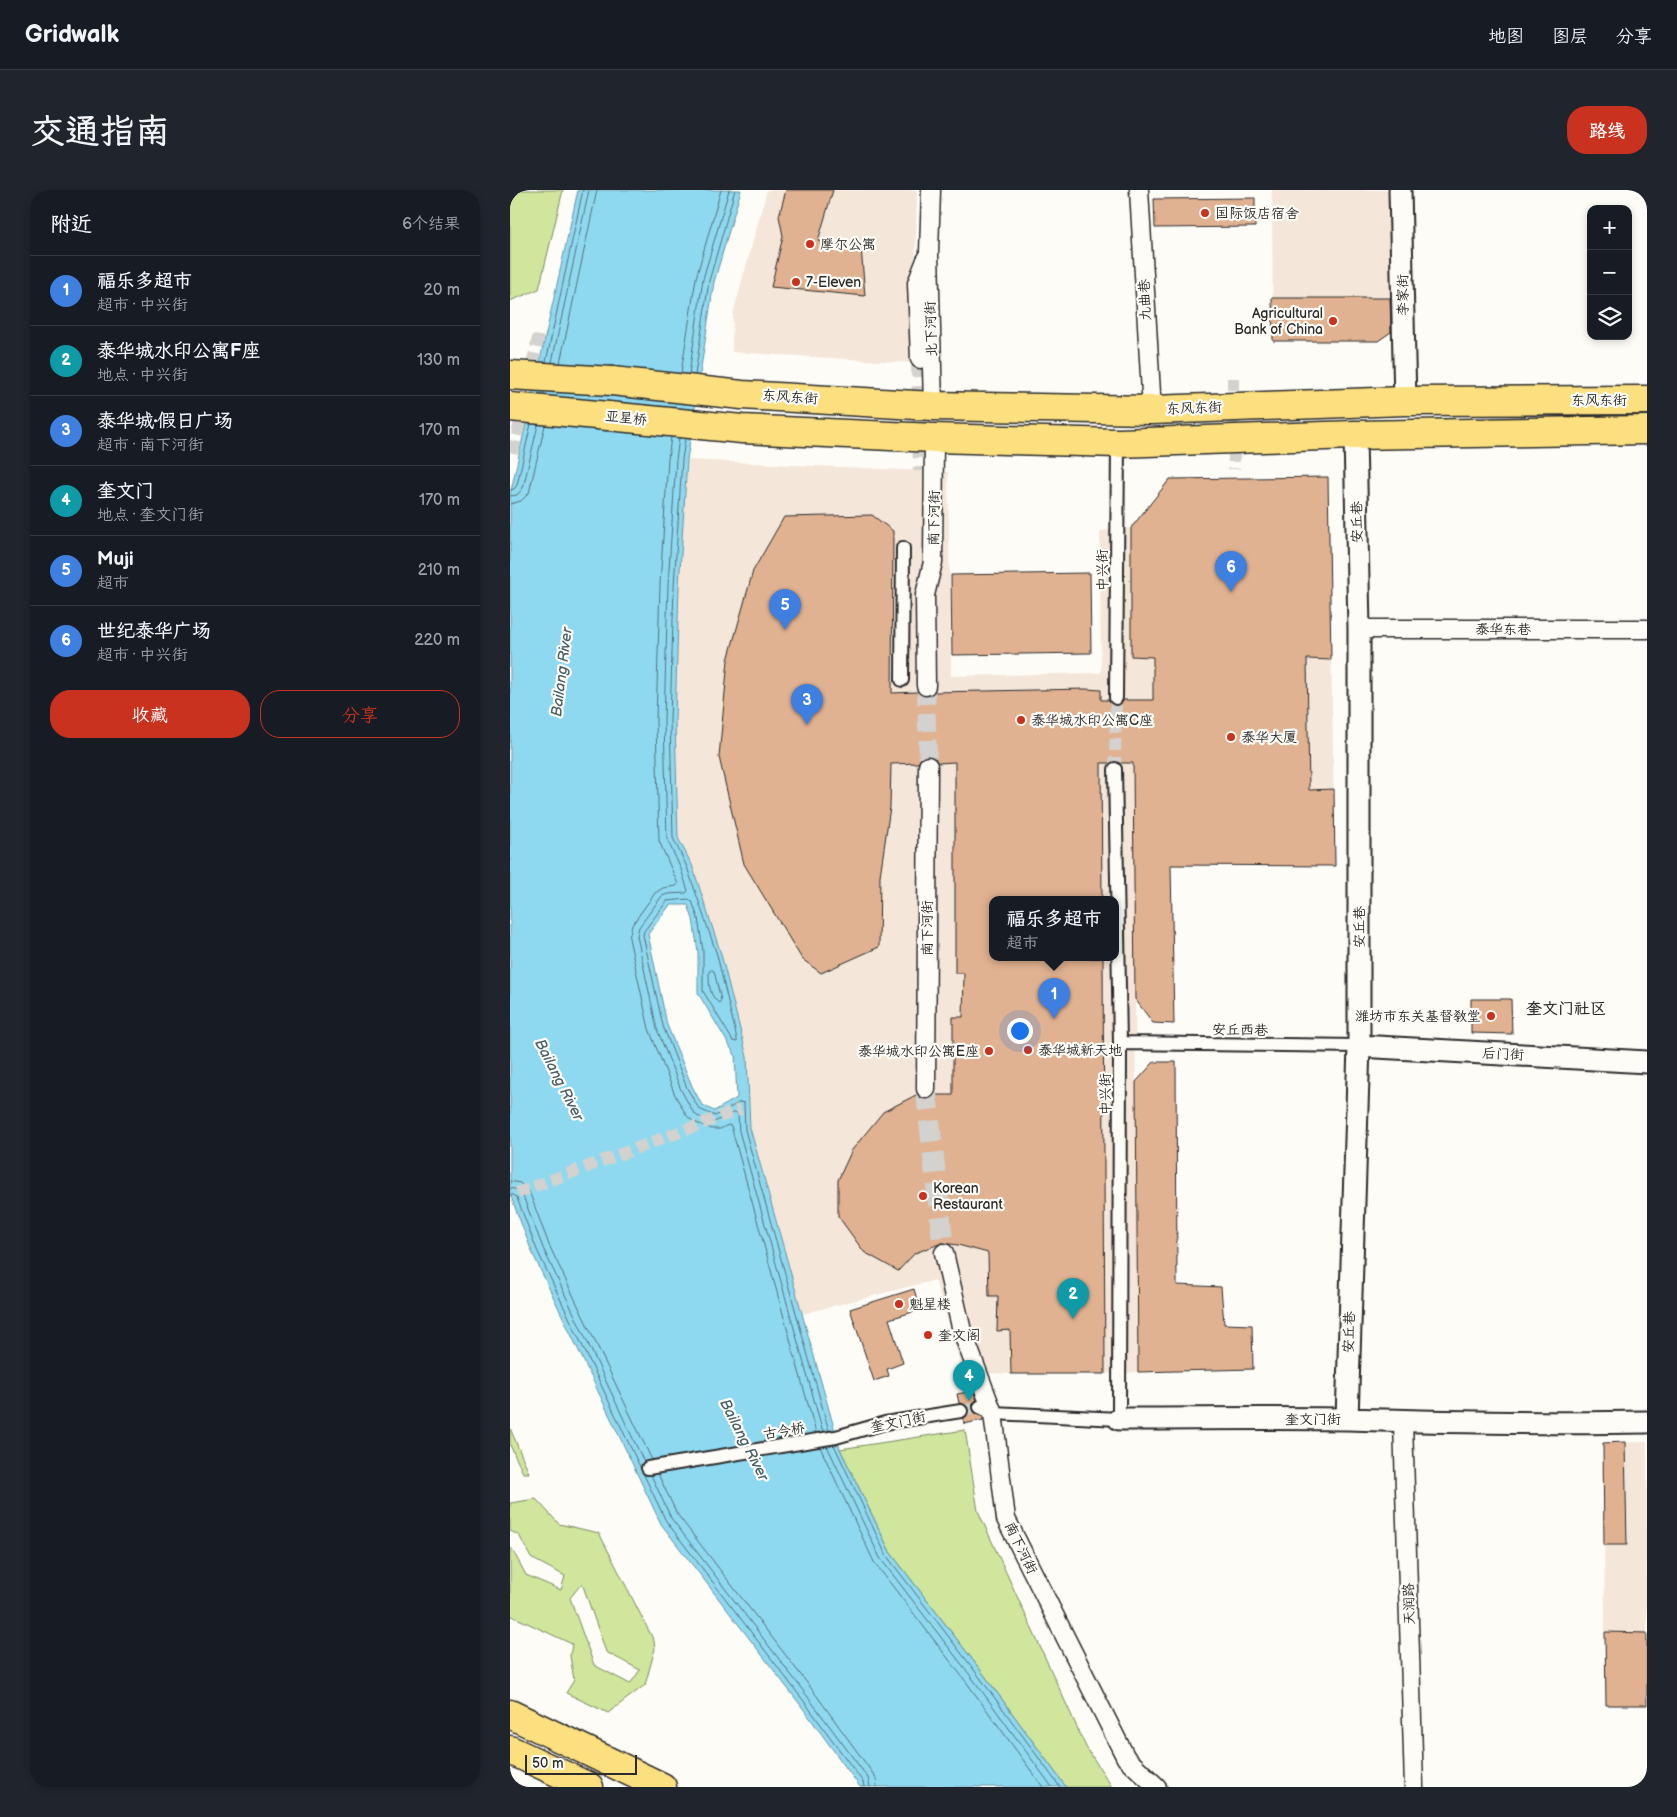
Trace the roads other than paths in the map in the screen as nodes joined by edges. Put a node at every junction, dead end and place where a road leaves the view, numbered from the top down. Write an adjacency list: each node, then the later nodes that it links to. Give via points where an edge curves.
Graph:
1 (931, 190): 4 (street, 北下河街)
2 (1139, 190): 11 (street, 九曲巷)
3 (1400, 190): 8 (street, 李家街)
4 (929, 252): 5 (street, 北下河街, via 918,283); 9 (street, 北下河街)
5 (920, 359)
6 (510, 375): 9 (main road, 东风东街, bridge)
7 (1647, 400): 8 (main road, 东风东街)
8 (1406, 401): 11 (main road, 东风东街)
9 (934, 406): 11 (main road, 东风东街)
10 (510, 407): 14 (main road, 亚星桥, bridge, via 742,429)
11 (1152, 410)
12 (1647, 430): 13 (main road)
13 (1355, 435): 15 (main road); 19 (street, 安丘巷)
14 (934, 438): 15 (main road); 18 (street, 南下河街, via 933,562)
15 (1118, 443): 23 (street, 中兴街)
16 (922, 471): 18 (street)
17 (903, 548): 21 (street)
18 (925, 595): 22 (street, 南下河街)
19 (1359, 628): 20 (street, 泰华东巷); 29 (street, 安丘巷)
20 (1647, 629)
21 (902, 680)
22 (926, 686)
23 (1116, 698)
24 (928, 766): 31 (street, 南下河街)
25 (1115, 769): 26 (street, 中兴街)
26 (1117, 896)
27 (1119, 961): 28 (street, 中兴街)
28 (1120, 1043): 29 (street, 安丘西巷); 35 (street, 中兴街)
29 (1359, 1046): 30 (street, 后门街); 36 (street, 安丘巷)
30 (1647, 1062)
31 (926, 1089)
32 (944, 1253): 33 (street, 南下河街, via 962,1331)
33 (987, 1410): 35 (street, 奎文门街); 45 (street, 南下河街, via 1006,1519 1126,1758)
34 (961, 1411): 39 (street, 奎文门街, via 885,1423)
35 (1119, 1419): 36 (street, 奎文门街)
36 (1347, 1420): 37 (street, 奎文门街)
37 (1403, 1422): 38 (street, 奎文门街); 46 (street, 天润路)
38 (1647, 1422)
39 (836, 1437): 40 (street, 古今桥)
40 (648, 1468)
41 (510, 1714): 44 (main road)
42 (510, 1750): 43 (main road)
43 (589, 1787)
44 (662, 1787)
45 (1157, 1787)
46 (1414, 1787)

